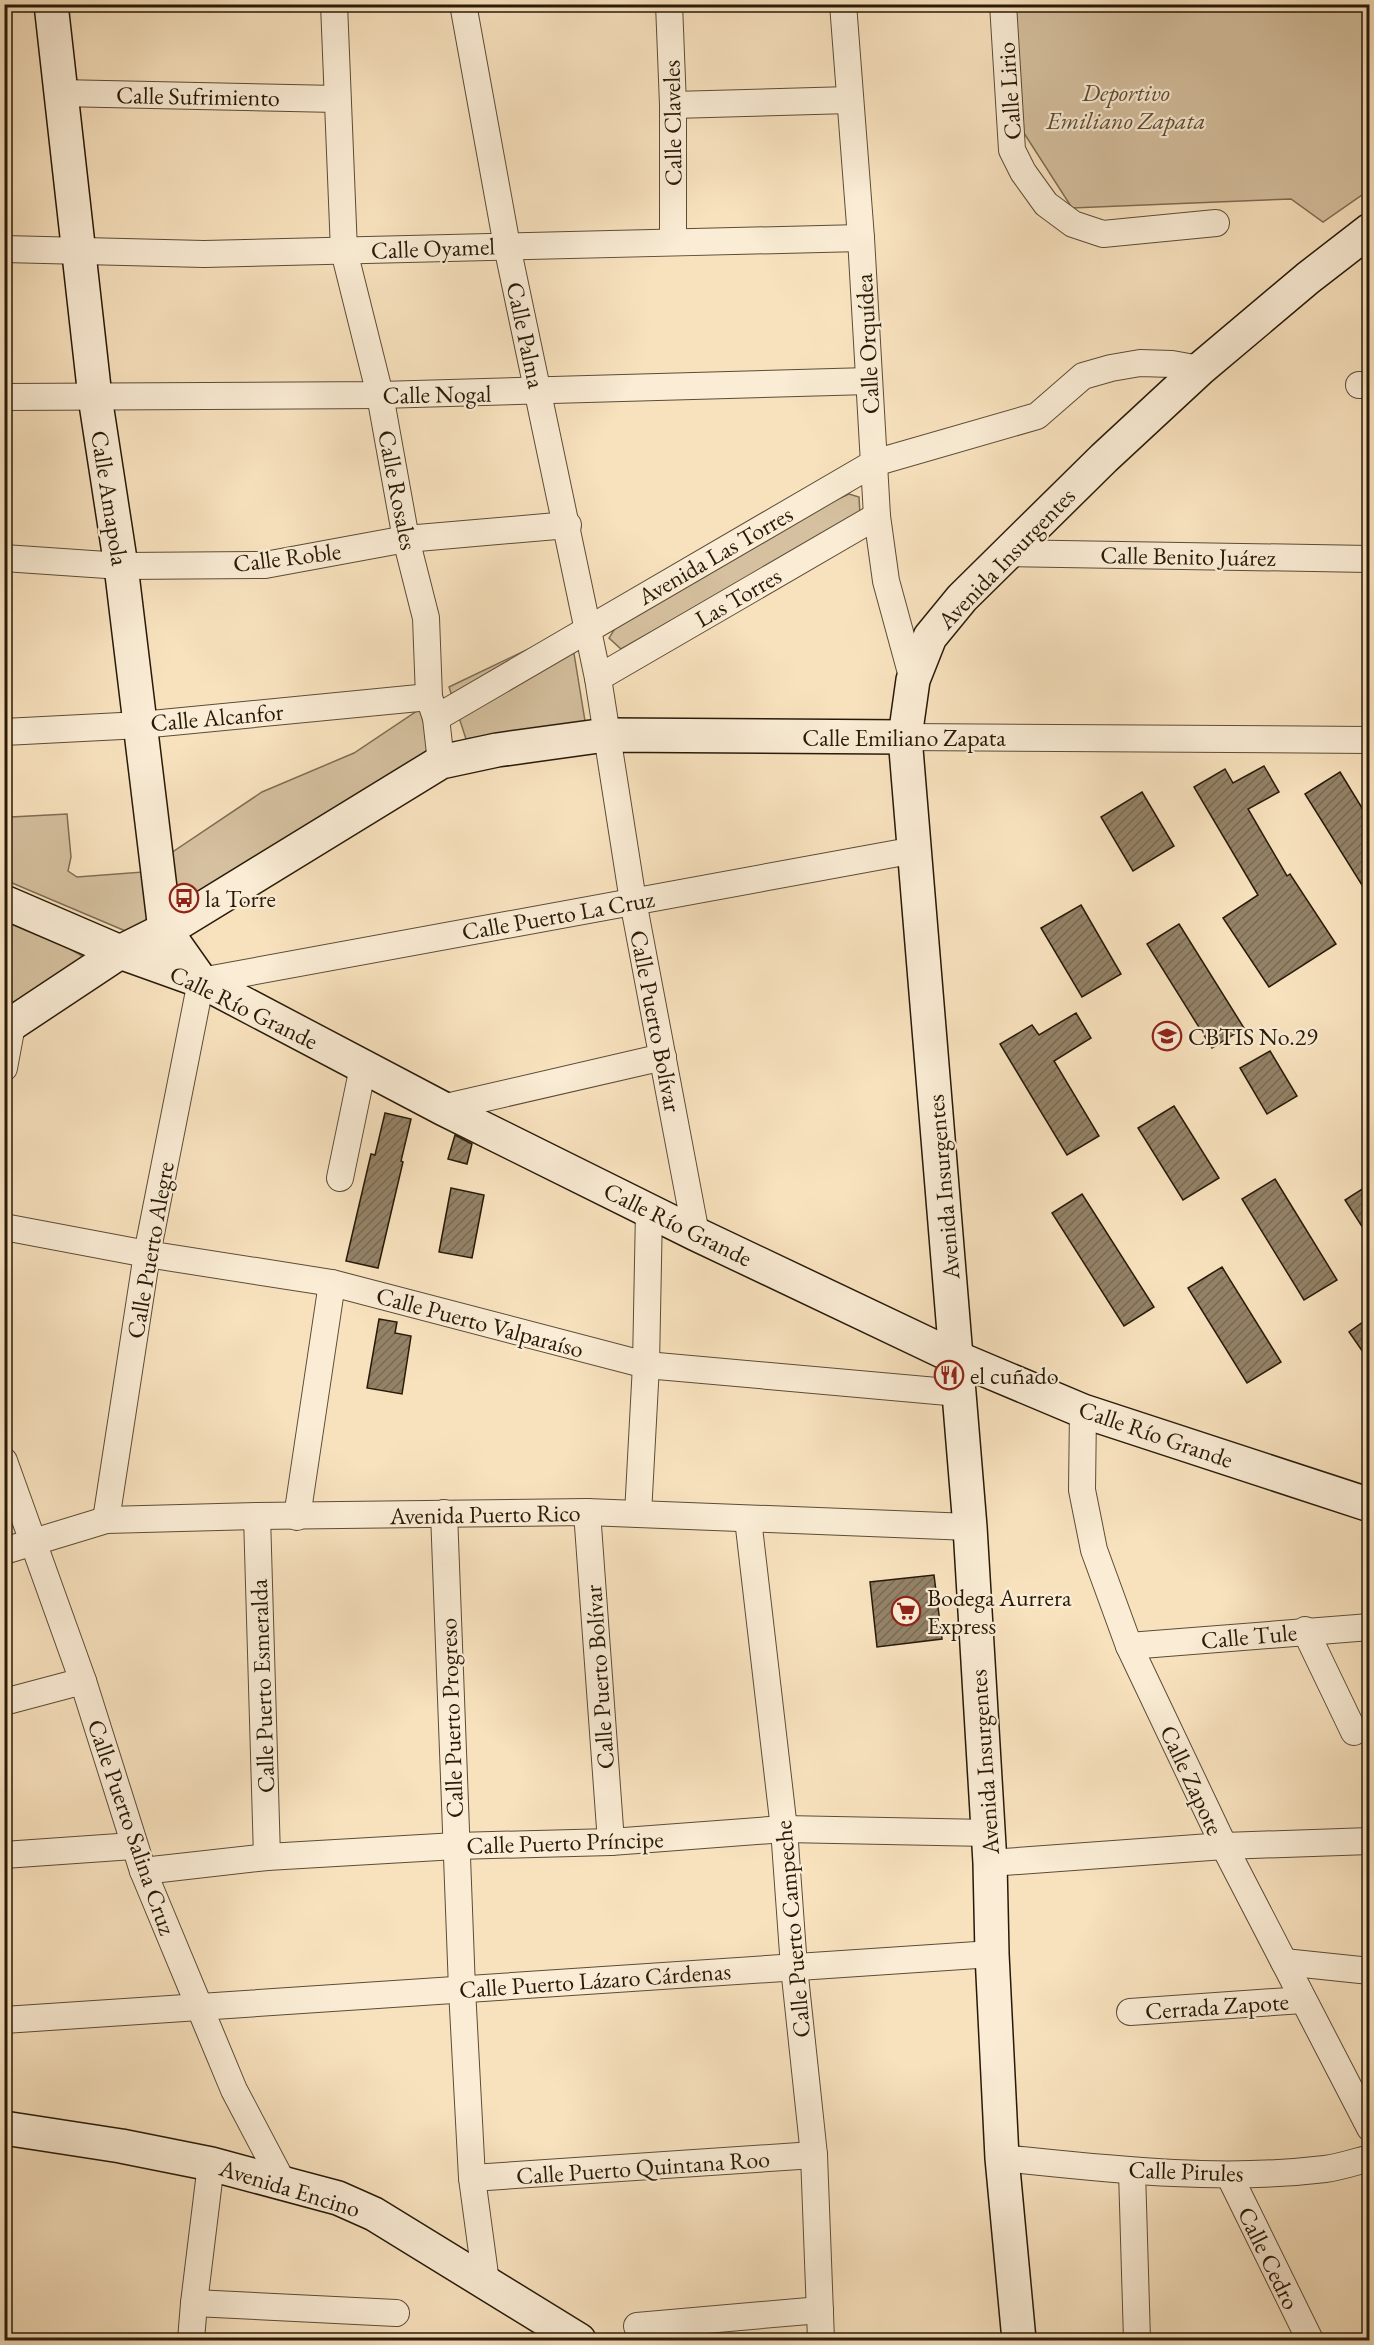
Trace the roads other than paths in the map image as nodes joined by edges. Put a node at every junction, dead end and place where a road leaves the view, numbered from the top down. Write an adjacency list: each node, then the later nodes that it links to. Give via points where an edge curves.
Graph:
1 (51, 4): 7 (main road, Calle Amapola)
2 (334, 4): 8 (street, Calle Rosales)
3 (463, 4): 15 (street, Calle Palma)
4 (669, 4): 10 (street, Calle Claveles)
5 (843, 4): 9 (street, Calle Orquídea)
6 (1003, 4): 11 (street, Calle Lirio, via 1012,150 1046,204 1073,224 1103,234)
7 (59, 93): 8 (street, Calle Sufrimiento); 18 (main road, Calle Amapola)
8 (337, 99): 17 (street, Calle Rosales)
9 (850, 100): 10 (street); 13 (street, Calle Orquídea)
10 (673, 105): 14 (street, Calle Claveles)
11 (1216, 223)
12 (1370, 230): 19 (main road, Avenida Insurgentes)
13 (861, 238): 14 (street, Calle Oyamel); 20 (street, Calle Orquídea)
14 (674, 242): 15 (street, Calle Oyamel)
15 (507, 246): 17 (street, Calle Oyamel); 21 (street, Calle Palma)
16 (4, 249): 18 (street, Calle Oyamel)
17 (345, 250): 18 (street, Calle Oyamel); 22 (street, Calle Rosales)
18 (80, 252): 24 (main road, Calle Amapola)
19 (1200, 369): 25 (street, Avenida Las Torres, via 1140,363 1083,376 1037,416); 29 (main road, Avenida Insurgentes)
20 (869, 381): 21 (street, Calle Nogal); 25 (street, Calle Orquídea)
21 (539, 392): 22 (street, Calle Nogal); 27 (street, Calle Palma)
22 (380, 395): 24 (street, Calle Nogal); 28 (street, Calle Rosales)
23 (4, 396): 24 (street, Calle Nogal)
24 (94, 397): 32 (main road, Calle Amapola)
25 (874, 463): 26 (street, Calle Orquídea); 33 (street, Avenida Las Torres)
26 (877, 516): 34 (street, Las Torres); 35 (street, Calle Orquídea, via 886,580)
27 (567, 525): 28 (street, Calle Roble); 33 (street, Calle Palma)
28 (406, 539): 32 (street, Calle Roble, via 265,565); 36 (street, Calle Rosales, via 426,618)
29 (1006, 553): 31 (street, Calle Benito Juárez); 35 (main road, Avenida Insurgentes, via 930,637)
30 (4, 558): 32 (street, Calle Roble)
31 (1370, 559)
32 (121, 566): 37 (main road, Calle Amapola)
33 (588, 630): 34 (street, Calle Puerto Bolívar); 36 (street, Avenida Las Torres)
34 (598, 678): 39 (street, Calle Puerto Bolívar)
35 (913, 680): 40 (main road, Avenida Insurgentes)
36 (432, 708): 37 (street, Calle Alcanfor); 42 (street, Calle Rosales)
37 (141, 725): 38 (street, Calle Alcanfor); 46 (main road, Calle Amapola)
38 (4, 732)
39 (606, 735): 40 (main road, Calle Emiliano Zapata); 42 (main road, Calle Emiliano Zapata); 44 (street, Calle Puerto Bolívar)
40 (905, 737): 41 (street, Calle Emiliano Zapata); 43 (main road, Avenida Insurgentes)
41 (1370, 740)
42 (441, 762): 46 (main road)
43 (915, 850): 44 (street, Calle Puerto La Cruz); 60 (main road, Avenida Insurgentes)
44 (633, 901): 48 (street, Calle Puerto La Cruz); 50 (street, Calle Puerto Bolívar)
45 (4, 902): 47 (main road, Calle Río Grande)
46 (165, 930): 47 (main road); 48 (main road, Calle Amapola)
47 (120, 952): 48 (main road, Calle Río Grande); 49 (main road)
48 (201, 981): 51 (main road, Calle Río Grande); 58 (street, Calle Puerto Alegre)
49 (8, 1027): 52 (street)
50 (663, 1058): 53 (street); 57 (street, Calle Puerto Bolívar)
51 (363, 1067): 53 (main road, Calle Río Grande); 54 (street)
52 (4, 1068)
53 (442, 1108): 55 (main road, Calle Río Grande)
54 (340, 1178)
55 (649, 1211): 57 (main road, Calle Río Grande); 61 (street)
56 (4, 1227): 58 (street, Calle Puerto Valparaíso)
57 (696, 1234): 60 (main road, Calle Río Grande)
58 (147, 1254): 59 (street, Calle Puerto Valparaíso); 72 (street, Calle Puerto Alegre)
59 (332, 1283): 61 (street, Calle Puerto Valparaíso); 70 (street)
60 (957, 1358): 62 (main road, Avenida Insurgentes); 63 (main road, Calle Río Grande)
61 (646, 1365): 62 (street, Calle Puerto Valparaíso); 68 (street)
62 (959, 1393): 73 (main road, Avenida Insurgentes)
63 (1083, 1411): 65 (main road, Calle Río Grande); 78 (street, Calle Zapote, via 1082,1490 1094,1550)
64 (4, 1461): 74 (street, Calle Puerto Salina Cruz)
65 (1370, 1505)
66 (587, 1512): 67 (street, Avenida Puerto Rico); 68 (street, Avenida Puerto Rico); 84 (street, Calle Puerto Bolívar)
67 (444, 1513): 70 (street, Avenida Puerto Rico); 86 (street, Calle Puerto Progreso)
68 (638, 1514): 71 (street, Avenida Puerto Rico)
69 (257, 1516): 70 (street, Avenida Puerto Rico); 72 (street, Avenida Puerto Rico); 90 (street, Calle Puerto Esmeralda)
70 (297, 1517)
71 (748, 1519): 73 (street, Avenida Puerto Rico); 82 (street, Calle Puerto Campeche)
72 (106, 1520): 74 (street, Avenida Puerto Rico)
73 (970, 1527): 88 (main road, Avenida Insurgentes)
74 (33, 1542): 75 (street, Avenida Puerto Rico); 79 (street, Calle Puerto Salina Cruz)
75 (4, 1551)
76 (1370, 1627): 77 (street, Calle Tule)
77 (1305, 1630): 78 (street, Calle Tule); 81 (street)
78 (1129, 1646): 87 (street, Calle Zapote)
79 (83, 1681): 80 (street); 85 (street, Calle Puerto Salina Cruz)
80 (4, 1702)
81 (1354, 1732)
82 (784, 1829): 84 (street, Calle Puerto Príncipe); 88 (street, Calle Puerto Príncipe); 94 (street, Calle Puerto Campeche)
83 (1370, 1841): 87 (street, Calle Puerto Príncipe)
84 (611, 1842): 86 (street, Calle Puerto Príncipe)
85 (133, 1846): 89 (street); 91 (street, Calle Puerto Salina Cruz)
86 (456, 1846): 90 (street, Calle Puerto Príncipe); 96 (street, Calle Puerto Progreso)
87 (1224, 1846): 88 (street, Calle Puerto Príncipe); 93 (street, Calle Zapote)
88 (989, 1848): 92 (main road, Avenida Insurgentes)
89 (4, 1855)
90 (267, 1857): 91 (street, Calle Puerto Príncipe)
91 (143, 1871): 98 (street, Calle Puerto Salina Cruz)
92 (992, 1954): 94 (street, Calle Puerto Lázaro Cárdenas); 104 (main road, Avenida Insurgentes)
93 (1284, 1962): 95 (street); 97 (street, Calle Zapote)
94 (794, 1967): 96 (street, Calle Puerto Lázaro Cárdenas); 103 (street, Calle Puerto Campeche)
95 (1370, 1971)
96 (462, 1989): 98 (street, Calle Puerto Lázaro Cárdenas); 109 (street, Calle Puerto Progreso)
97 (1303, 2000): 99 (street, Cerrada Zapote); 102 (street, Calle Zapote)
98 (197, 2006): 100 (street, Calle Puerto Lázaro Cárdenas); 110 (street, Calle Puerto Salina Cruz, via 234,2090)
99 (1130, 2012)
100 (4, 2020)
101 (4, 2128): 106 (main road, Avenida Encino)
102 (1370, 2128)
103 (814, 2155): 109 (street, Calle Puerto Quintana Roo); 113 (street, Calle Puerto Campeche)
104 (1002, 2158): 107 (street, Calle Pirules); 119 (main road, Avenida Insurgentes)
105 (1370, 2158): 108 (street, Calle Pirules, via 1327,2168)
106 (211, 2164): 110 (main road, Avenida Encino); 112 (street)
107 (1132, 2171): 108 (street, Calle Pirules); 120 (street)
108 (1229, 2175): 121 (street, Calle Cedro)
109 (472, 2178): 111 (street, Calle Puerto Progreso)
110 (283, 2183): 111 (main road, Avenida Encino, via 338,2198 374,2214)
111 (486, 2282): 117 (main road, Avenida Encino)
112 (194, 2303): 114 (street); 116 (street)
113 (820, 2310): 115 (street); 118 (street, Calle Puerto Campeche)
114 (396, 2313)
115 (637, 2326)
116 (191, 2340)
117 (579, 2340)
118 (821, 2340)
119 (1019, 2340)
120 (1137, 2340)
121 (1310, 2340)

